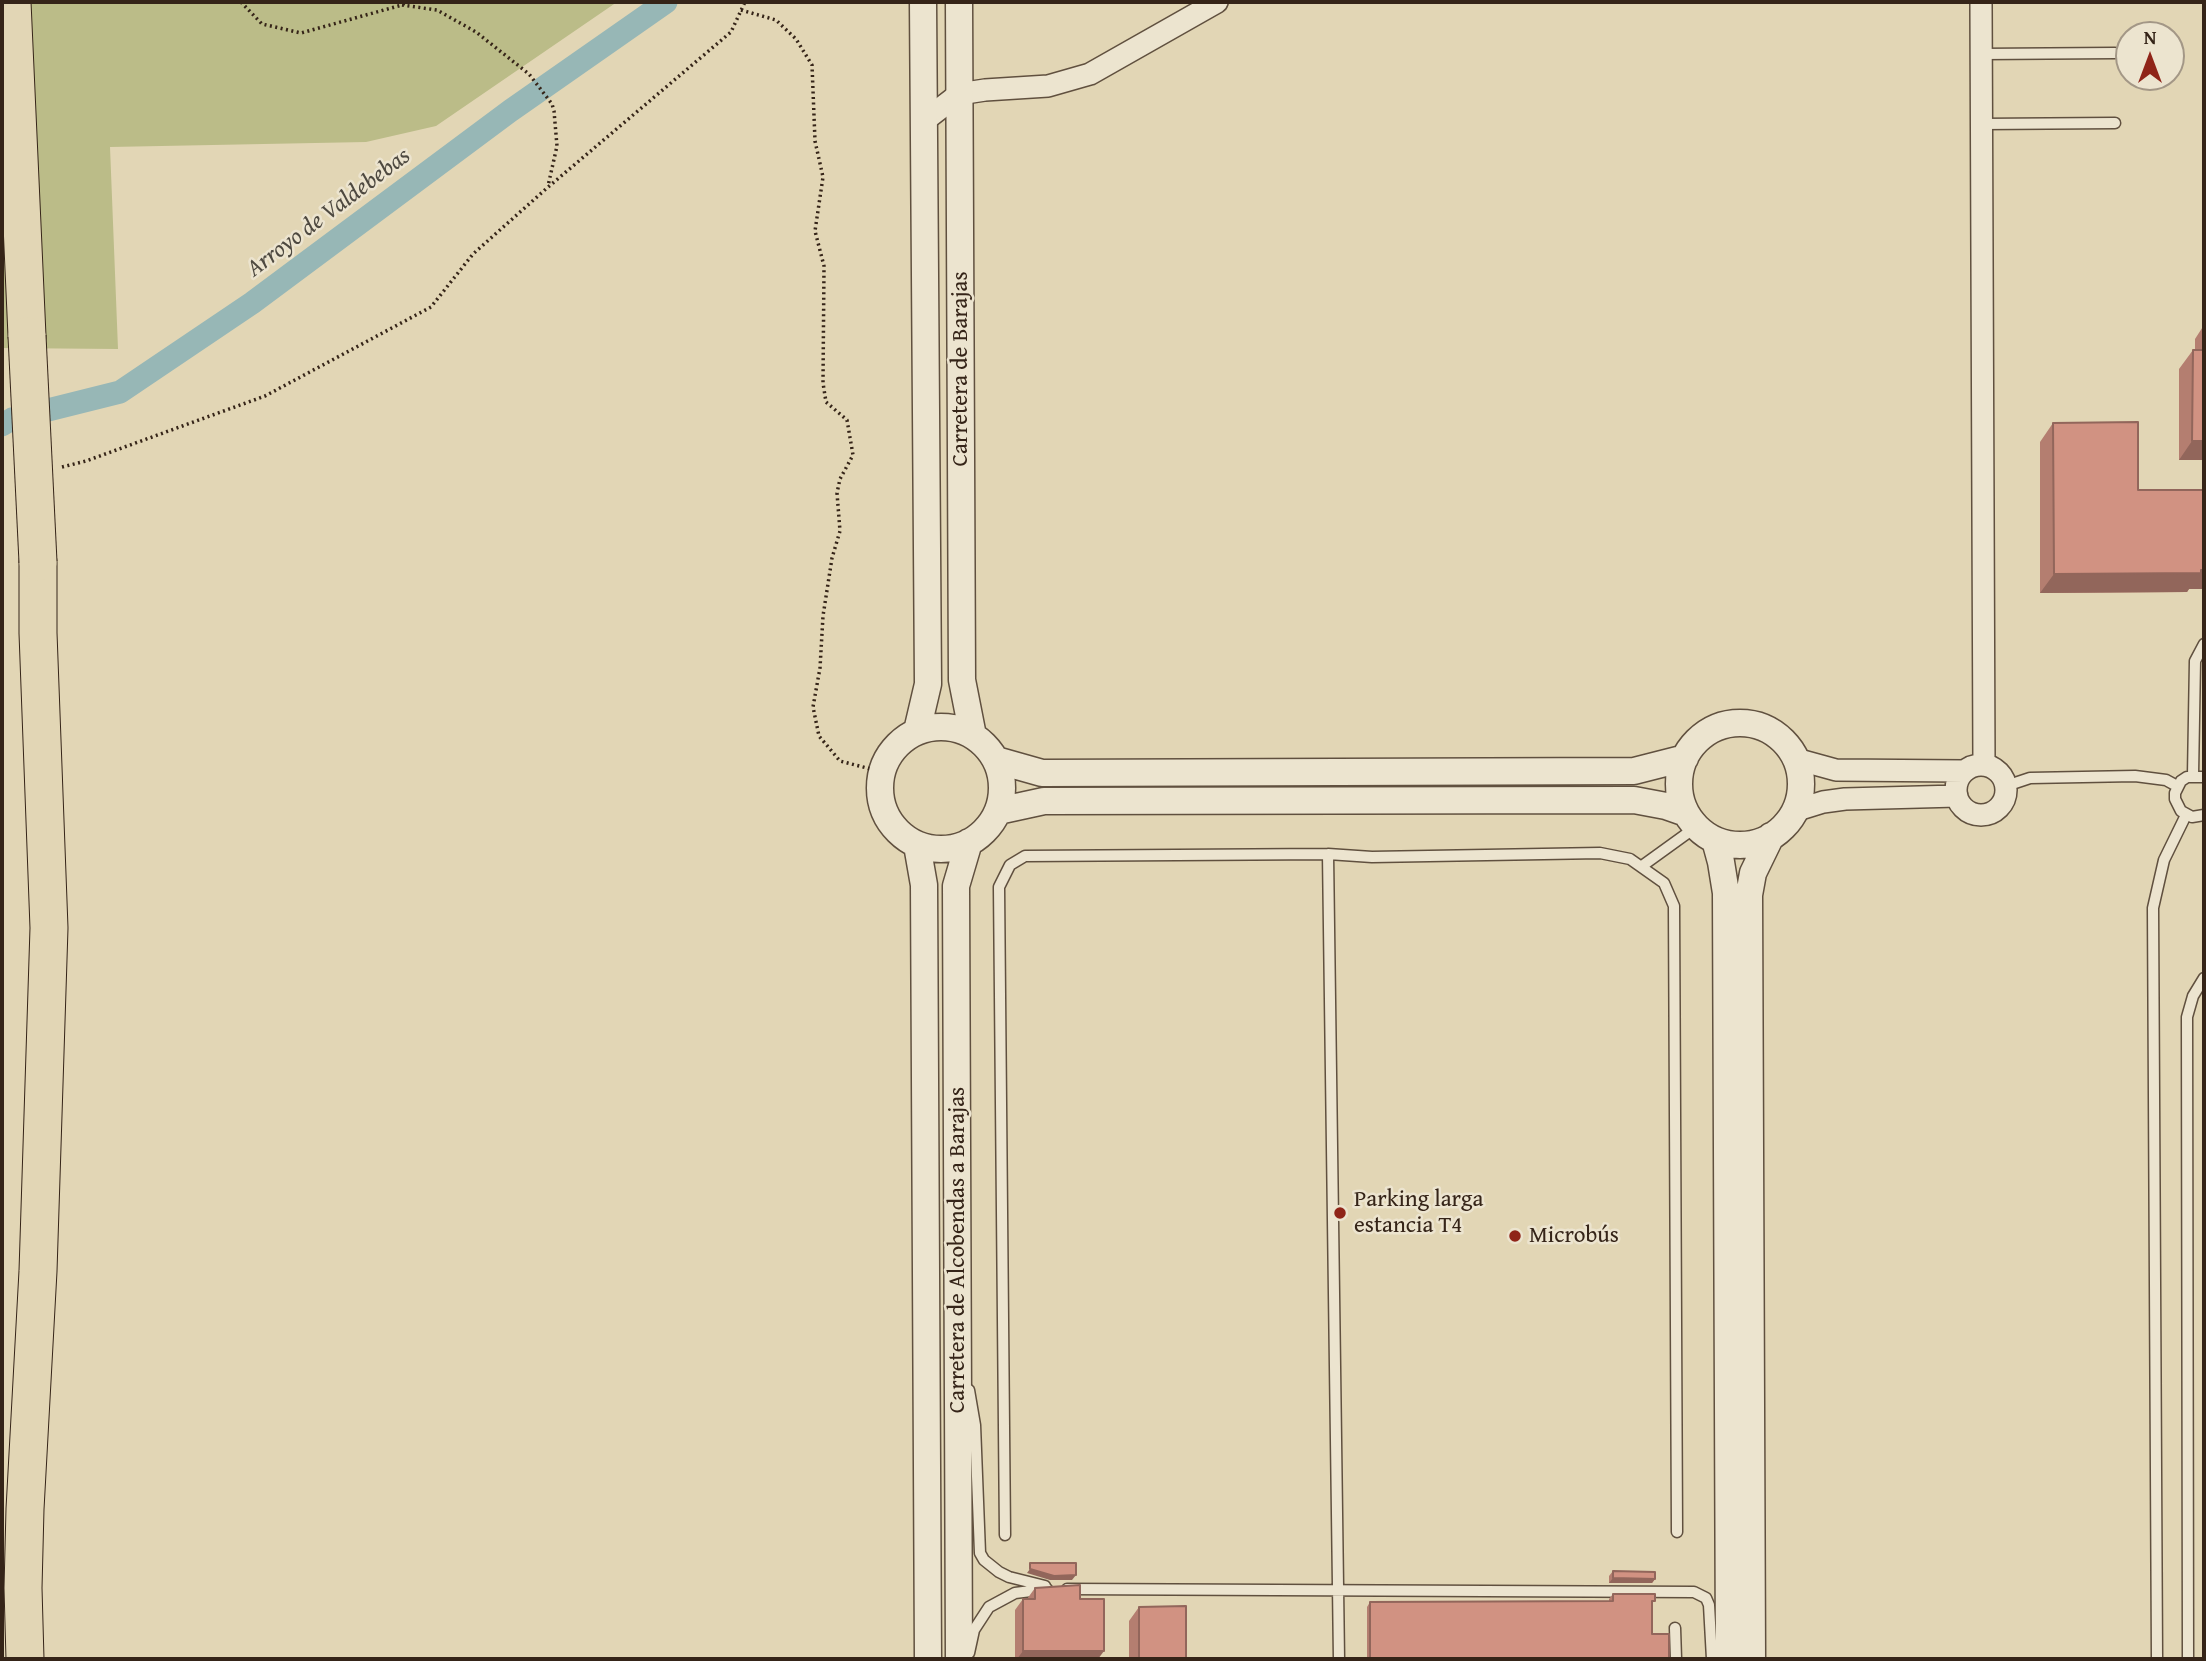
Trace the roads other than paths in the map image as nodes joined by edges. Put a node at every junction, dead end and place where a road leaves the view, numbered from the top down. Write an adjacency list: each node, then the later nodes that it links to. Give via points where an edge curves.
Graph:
1 (12, 2): 40 (highway, bridge, via 38,562 48,928 38,1271 25,1509)
2 (923, 2): 9 (street, Carretera de Barajas)
3 (959, 2): 8 (street, Carretera de Barajas)
4 (1217, 2): 8 (street, via 1090,74 1048,86)
5 (1981, 2): 7 (street)
6 (2115, 53): 7 (lane)
7 (1982, 54): 11 (street)
8 (959, 94): 9 (street); 14 (street, Carretera de Barajas, via 962,680)
9 (924, 121): 13 (street, Carretera de Barajas, via 928,684)
10 (2115, 122): 11 (lane)
11 (1982, 124): 18 (street)
12 (2204, 644): 19 (lane, via 2195,661)
13 (917, 731): 14 (street, via 946,727); 30 (street, via 900,742 887,759 880,799 887,819)
14 (973, 736): 17 (street)
15 (1685, 758): 16 (street, via 1712,730 1750,724 1777,736); 17 (street, via 1634,771 1607,772 1042,772); 27 (street, via 1680,771 1681,800)
16 (1796, 759): 18 (street, via 1836,770); 24 (street, via 1801,776)
17 (996, 760): 23 (street, via 1002,786)
18 (1974, 768): 20 (street, via 1998,772); 22 (street, via 1957,783)
19 (2199, 776): 21 (lane)
20 (2006, 786): 21 (lane, via 2030,778 2135,776); 22 (street, via 2003,803 1990,814 1966,810)
21 (2177, 786): 25 (lane, via 2177,805)
22 (1957, 796): 24 (street, via 1845,799)
23 (998, 811): 27 (street, via 1044,801 1634,800 1666,806); 29 (street, via 986,829)
24 (1794, 811): 28 (street)
25 (2186, 815): 26 (lane); 49 (lane, via 2164,860 2153,908)
26 (2204, 815)
27 (1699, 827): 28 (street, via 1733,845); 32 (lane); 47 (street, via 1721,862 1726,893)
28 (1771, 836): 48 (street, via 1756,865 1749,895)
29 (969, 842): 30 (street, via 952,848); 34 (street, Carretera de Alcobendas a Barajas, via 956,886)
30 (917, 845): 41 (street, Carretera de Alcobendas a Barajas, via 924,885)
31 (1328, 854): 32 (lane, via 1600,853); 36 (lane, via 1024,856 1010,865 999,887); 38 (lane)
32 (1642, 866): 35 (lane, via 1664,883 1674,906)
33 (2204, 978): 50 (lane, via 2187,1017)
34 (958, 1333): 37 (lane, via 975,1425 979,1553 1009,1577); 42 (street, Carretera de Alcobendas a Barajas)
35 (1677, 1532)
36 (1005, 1535)
37 (1055, 1588): 38 (lane); 43 (lane, via 1015,1593 989,1607 974,1630)
38 (1339, 1591): 44 (lane); 46 (lane, via 1694,1592 1709,1605)
39 (1675, 1628): 45 (lane)
40 (25, 1659)
41 (928, 1659)
42 (959, 1659)
43 (967, 1659)
44 (1339, 1659)
45 (1676, 1659)
46 (1712, 1659)
47 (1729, 1659)
48 (1752, 1659)
49 (2157, 1659)
50 (2188, 1659)

